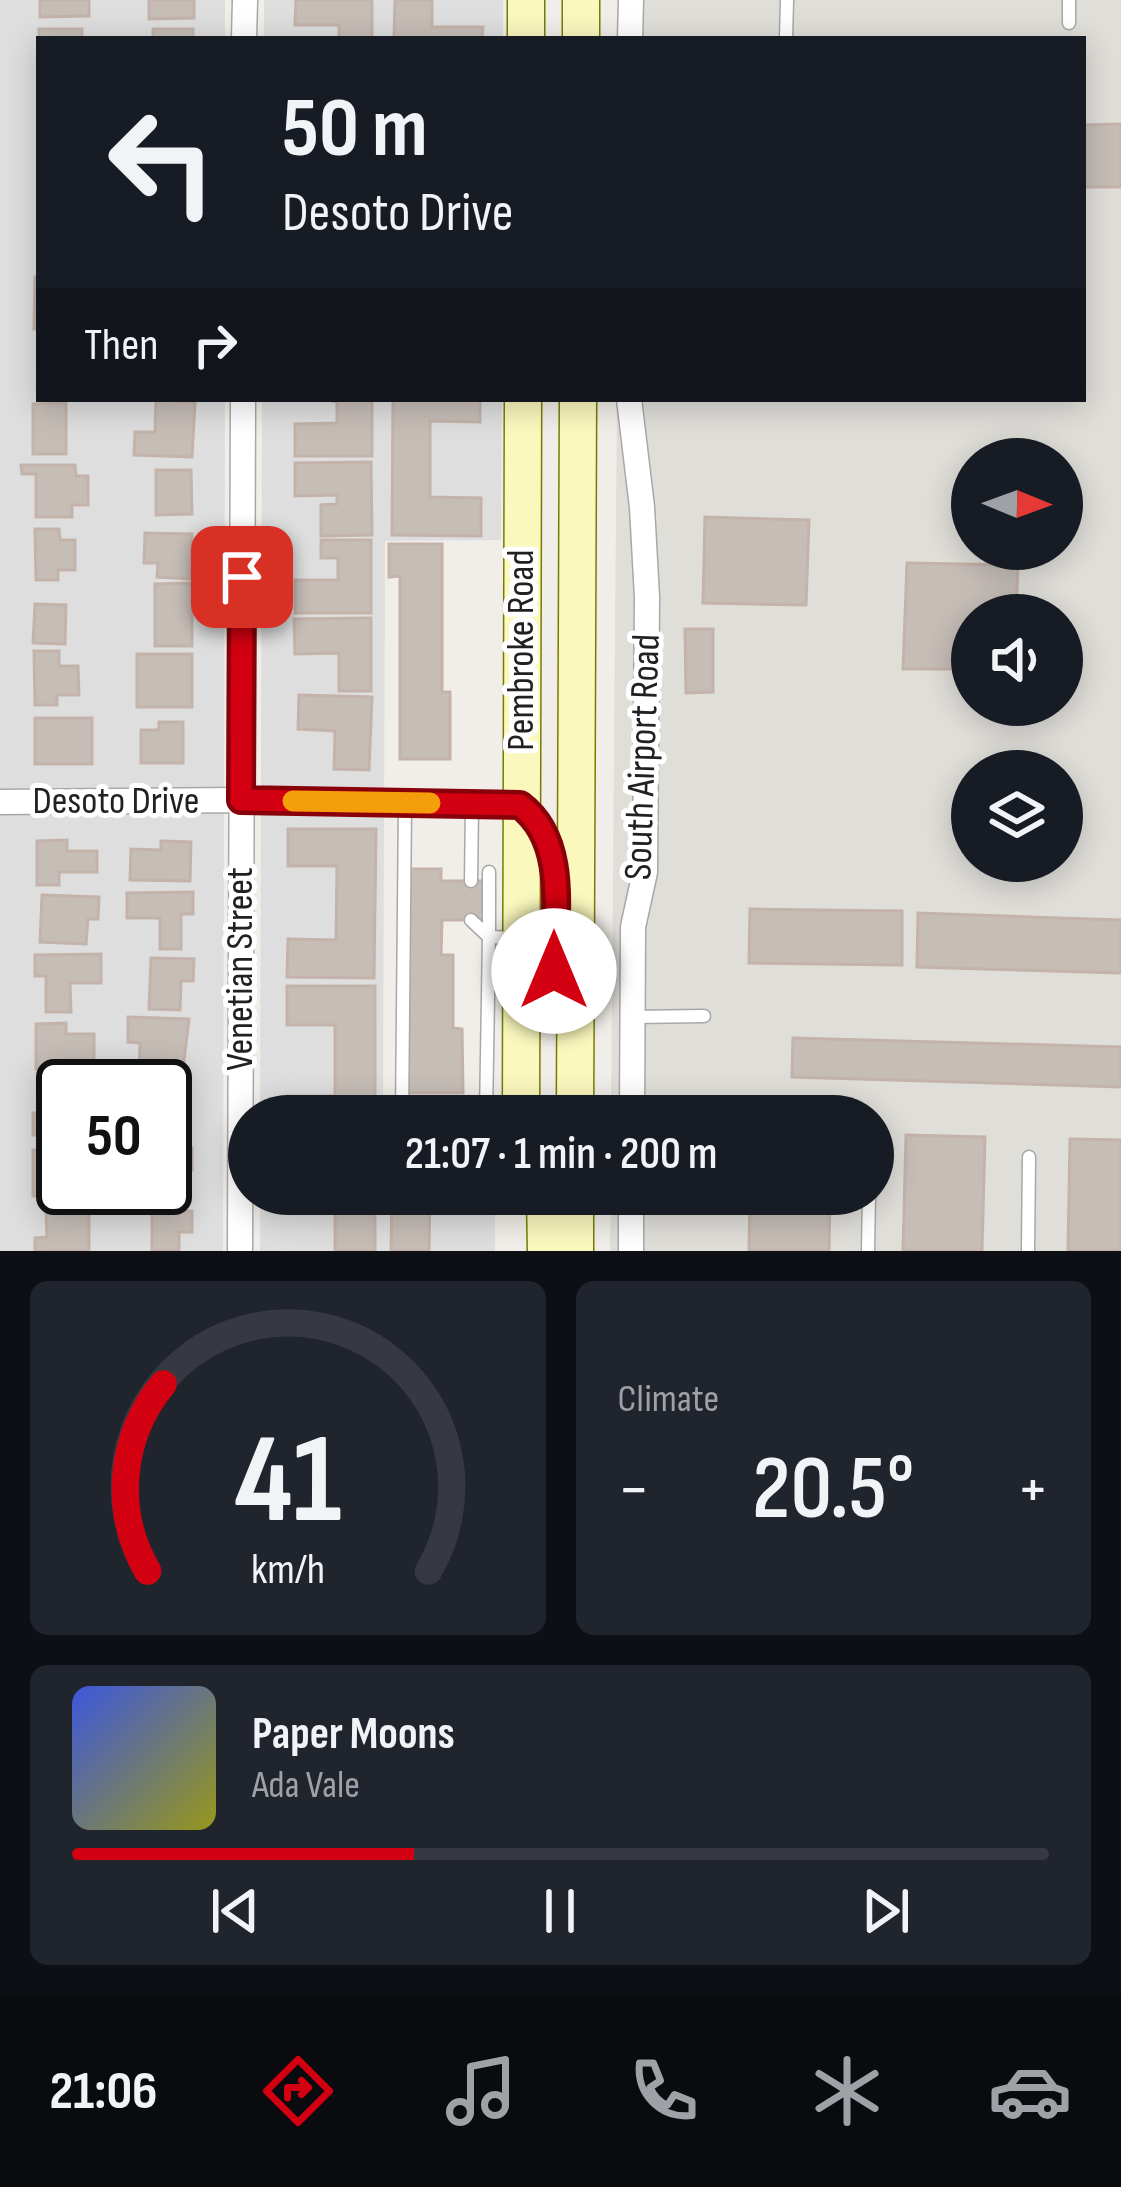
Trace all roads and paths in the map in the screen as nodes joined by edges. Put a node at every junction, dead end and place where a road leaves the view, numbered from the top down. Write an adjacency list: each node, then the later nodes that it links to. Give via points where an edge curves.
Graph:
1 (244, 0): 8 (street)
2 (526, 0): 9 (main road)
3 (581, 0): 10 (main road)
4 (631, 0): 11 (street)
5 (787, 0): 12 (lane)
6 (1070, 0): 7 (lane)
7 (1069, 23)
8 (244, 36)
9 (526, 36)
10 (581, 36)
11 (630, 36)
12 (785, 36)
13 (243, 402): 17 (street, Venetian Street)
14 (523, 402): 21 (main road, Pembroke Road)
15 (578, 402): 32 (main road, Pembroke Road)
16 (629, 402): 27 (street, South Airport Road, via 646,597 645,872 633,927)
17 (241, 800): 18 (street, Desoto Drive); 19 (street, Desoto Drive); 40 (street, Venetian Street)
18 (0, 802)
19 (405, 803): 20 (street, Desoto Drive); 28 (lane)
20 (472, 804): 21 (street, Desoto Drive); 22 (lane, via 471,876)
21 (520, 805): 22 (main road, Pembroke Road); 31 (main road, via 539,819 551,848 553,1067)
22 (505, 872): 24 (main road, Pembroke Road)
23 (471, 920): 24 (lane)
24 (505, 938): 25 (main road, Pembroke Road)
25 (504, 1010): 29 (lane); 30 (main road, Pembroke Road)
26 (704, 1016): 27 (lane)
27 (632, 1017): 33 (street, South Airport Road)
28 (402, 1095)
29 (490, 1095)
30 (518, 1095)
31 (564, 1095)
32 (572, 1095)
33 (632, 1095)
34 (1029, 1156): 46 (lane)
35 (521, 1215): 41 (main road)
36 (545, 1215): 42 (main road)
37 (575, 1215): 43 (main road)
38 (631, 1215): 44 (street)
39 (869, 1215): 45 (lane)
40 (239, 1251)
41 (522, 1251)
42 (545, 1251)
43 (575, 1251)
44 (631, 1251)
45 (868, 1251)
46 (1028, 1251)

